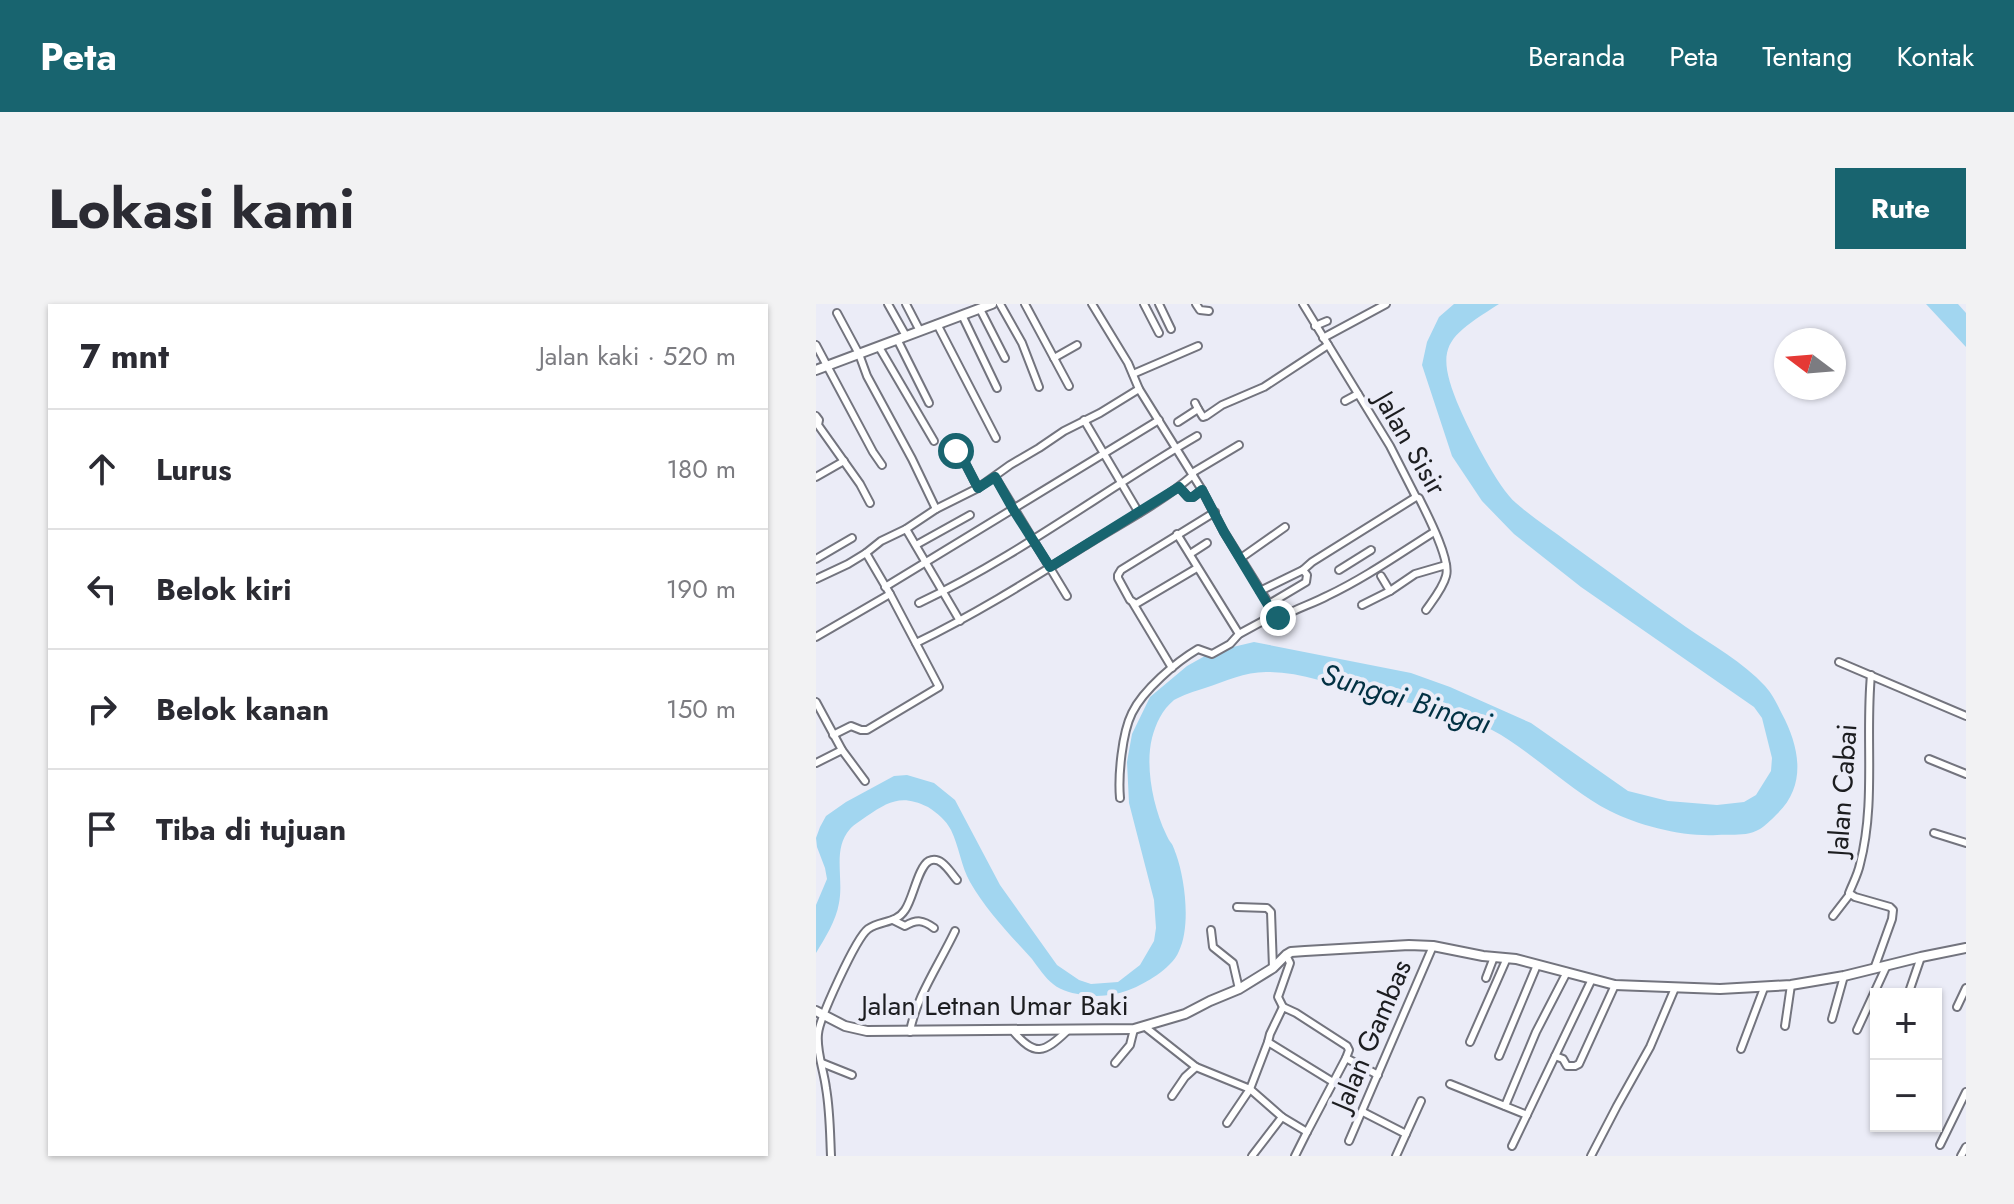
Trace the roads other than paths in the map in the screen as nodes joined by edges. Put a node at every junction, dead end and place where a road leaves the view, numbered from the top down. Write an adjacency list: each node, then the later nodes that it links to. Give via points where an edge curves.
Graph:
1 (888, 304): 22 (street)
2 (906, 304): 20 (street)
3 (992, 304): 12 (street)
4 (1000, 304): 35 (street)
5 (1025, 304): 30 (street)
6 (1092, 304): 33 (street)
7 (1144, 304): 21 (street)
8 (1159, 304): 19 (street)
9 (1196, 304): 13 (street)
10 (1303, 304): 18 (street, Jalan Sisir)
11 (1386, 304): 23 (street)
12 (974, 308): 15 (street); 29 (street)
13 (1209, 311)
14 (837, 313): 28 (street)
15 (962, 315): 17 (street); 36 (street)
16 (1327, 321): 18 (street)
17 (937, 324): 20 (street); 47 (street)
18 (1315, 326): 23 (street, Jalan Sisir)
19 (1171, 329)
20 (920, 331): 22 (street)
21 (1159, 333)
22 (902, 338): 27 (street); 40 (street)
23 (1326, 342): 38 (street, Jalan Sisir); 44 (street, via 1264,387 1203,417 1196,406)
24 (816, 345): 31 (street)
25 (1077, 345): 30 (street)
26 (1198, 346): 33 (street)
27 (879, 347): 28 (street); 48 (street)
28 (859, 354): 31 (street); 64 (street)
29 (1005, 358)
30 (1054, 358): 34 (street)
31 (828, 366): 32 (street); 54 (street)
32 (816, 370)
33 (1133, 374): 37 (street)
34 (1069, 386)
35 (1039, 387)
36 (997, 388)
37 (1139, 389): 42 (street); 43 (street)
38 (1358, 394): 39 (street); 62 (street, Jalan Sisir)
39 (1345, 401)
40 (929, 403)
41 (816, 416): 45 (street)
42 (1084, 420): 52 (street); 57 (street)
43 (1159, 420): 50 (street); 52 (street)
44 (1178, 422)
45 (817, 425): 53 (street)
46 (1197, 436): 50 (street)
47 (996, 438)
48 (934, 441)
49 (1239, 445): 55 (street)
50 (1176, 448): 55 (street); 58 (street)
51 (949, 454): 60 (street, via 961,455)
52 (1103, 454): 58 (street); 65 (street)
53 (844, 461): 56 (street); 63 (street)
54 (882, 465)
55 (1192, 474): 59 (street); 61 (street)
56 (816, 477)
57 (995, 477): 60 (street); 65 (street)
58 (1120, 483): 67 (street); 74 (street)
59 (1179, 487): 61 (street, via 1188,497); 67 (street)
60 (978, 488): 64 (street)
61 (1202, 490): 66 (street)
62 (1416, 497): 71 (street, Jalan Sisir); 87 (street)
63 (870, 503)
64 (936, 509): 70 (street)
65 (1013, 509): 74 (street); 83 (street)
66 (1215, 512): 72 (street); 80 (street)
67 (1139, 513): 85 (street)
68 (970, 515): 76 (street)
69 (1285, 527): 80 (street)
70 (906, 529): 76 (street); 78 (street)
71 (1434, 532): 84 (street, Jalan Sisir); 89 (street)
72 (1177, 534): 79 (street); 98 (street, via 1119,572)
73 (852, 538): 81 (street)
74 (1032, 539): 85 (street); 95 (street)
75 (1207, 543): 79 (street)
76 (916, 545): 83 (street)
77 (1371, 550): 82 (street)
78 (866, 553): 91 (street); 92 (street)
79 (1190, 554): 86 (street)
80 (1241, 558): 93 (street)
81 (816, 559)
82 (1357, 560): 88 (street); 89 (street)
83 (926, 563): 92 (street); 95 (street)
84 (1446, 565): 94 (street, via 1415,574); 101 (street, via 1445,580)
85 (1050, 567): 96 (street); 103 (street)
86 (1197, 568): 98 (street); 104 (street)
87 (1303, 570): 93 (street); 99 (street, via 1306,582)
88 (1339, 570)
89 (1367, 575): 102 (street, via 1282,617)
90 (1381, 576): 94 (street)
91 (816, 579)
92 (888, 591): 105 (street); 106 (street)
93 (1260, 591): 99 (street)
94 (1390, 591): 100 (street)
95 (943, 592): 97 (street); 103 (street)
96 (1067, 596)
97 (919, 603)
98 (1133, 603): 108 (street)
99 (1269, 604): 102 (street)
100 (1362, 605)
101 (1426, 610)
102 (1274, 615): 104 (street)
103 (960, 621): 106 (street)
104 (1239, 634): 108 (street, via 1219,651 1198,649)
105 (816, 637)
106 (916, 643): 112 (street, via 939,687 867,730 851,726)
107 (1839, 662): 109 (street)
108 (1172, 668): 118 (street, via 1130,715)
109 (1871, 675): 111 (street); 122 (street, Jalan Cabai, via 1867,828)
110 (816, 702): 112 (street)
111 (1966, 716)
112 (833, 735): 113 (street)
113 (842, 750): 115 (street); 117 (street)
114 (1929, 759): 116 (street)
115 (816, 763)
116 (1966, 774)
117 (865, 781)
118 (1120, 798)
119 (1934, 833): 120 (street)
120 (1966, 843)
121 (957, 880): 125 (street, via 943,863 928,862 904,912)
122 (1850, 894): 124 (street); 138 (street, Jalan Cabai, via 1893,910)
123 (1237, 907): 137 (street, via 1271,912)
124 (1833, 916)
125 (893, 920): 126 (street, via 903,926 920,920); 152 (street, via 862,935)
126 (934, 928)
127 (1211, 930): 149 (street, via 1213,947 1235,967)
128 (955, 931): 160 (street, via 920,998)
129 (1433, 946): 131 (street); 132 (street); 171 (street, Jalan Gambas)
130 (1966, 948): 133 (street)
131 (1286, 955): 137 (street, Jalan Letnan Umar Baki); 150 (street, via 1290,963 1278,997)
132 (1494, 957): 134 (street); 141 (street)
133 (1921, 957): 136 (street); 147 (street)
134 (1507, 958): 135 (street); 162 (street)
135 (1537, 965): 139 (street); 164 (street)
136 (1887, 965): 138 (street); 157 (street)
137 (1273, 968): 149 (street, Jalan Letnan Umar Baki)
138 (1874, 969): 140 (street)
139 (1567, 972): 142 (street); 178 (street)
140 (1844, 976): 144 (street); 153 (street)
141 (1486, 978)
142 (1592, 979): 143 (street); 165 (street)
143 (1615, 985): 145 (street); 165 (street, via 1578,1065 1567,1066)
144 (1791, 985): 146 (street); 155 (street)
145 (1675, 988): 146 (street); 193 (street, via 1650,1047)
146 (1764, 988): 163 (street)
147 (1910, 988)
148 (1966, 988): 151 (street)
149 (1239, 989): 154 (street, Jalan Letnan Umar Baki)
150 (1283, 1007): 161 (street); 166 (street, via 1347,1046)
151 (1957, 1007)
152 (820, 1013): 160 (street, Jalan Letnan Umar Baki, via 855,1030); 167 (street)
153 (1832, 1019)
154 (1144, 1026): 156 (street, Jalan Letnan Umar Baki); 169 (street)
155 (1785, 1026)
156 (1134, 1029): 159 (street, Jalan Letnan Umar Baki); 168 (street, via 1130,1045)
157 (1857, 1030)
158 (1013, 1031): 159 (street, Jalan Letnan Umar Baki); 159 (street, via 1036,1050 1047,1048); 160 (street, Jalan Letnan Umar Baki)
159 (1067, 1031)
160 (910, 1032)
161 (1268, 1042): 172 (street); 174 (street)
162 (1470, 1042)
163 (1741, 1049)
164 (1499, 1056)
165 (1555, 1056): 180 (street)
166 (1346, 1058): 171 (street); 172 (street)
167 (822, 1063): 170 (street); 189 (street)
168 (1115, 1063)
169 (1196, 1067): 174 (street); 176 (street)
170 (852, 1075)
171 (1378, 1075): 179 (street, Jalan Gambas)
172 (1333, 1082): 183 (street)
173 (1450, 1084): 178 (street)
174 (1250, 1089): 181 (street); 182 (street)
175 (1966, 1092): 186 (street)
176 (1172, 1096)
177 (1421, 1101): 184 (street)
178 (1505, 1106): 180 (street)
179 (1363, 1112): 184 (street); 185 (street, Jalan Gambas)
180 (1527, 1115): 187 (street)
181 (1282, 1117): 183 (street); 190 (street)
182 (1227, 1123)
183 (1307, 1132): 191 (street)
184 (1406, 1134): 192 (street)
185 (1349, 1141)
186 (1940, 1145)
187 (1512, 1146)
188 (1966, 1147): 194 (street)
189 (831, 1156)
190 (1252, 1156)
191 (1295, 1156)
192 (1396, 1156)
193 (1591, 1156)
194 (1961, 1156)

